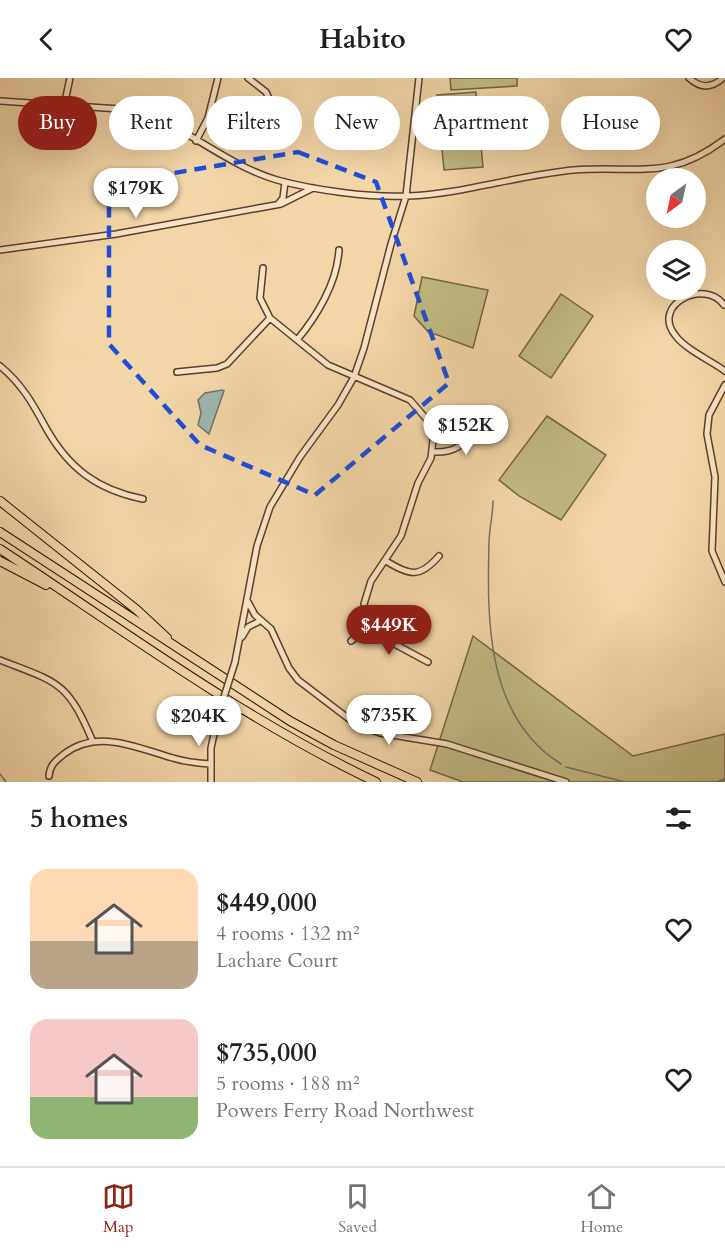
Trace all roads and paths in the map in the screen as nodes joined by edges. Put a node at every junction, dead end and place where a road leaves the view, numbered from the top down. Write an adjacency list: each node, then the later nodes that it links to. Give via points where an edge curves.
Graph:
1 (70, 78): 7 (street)
2 (218, 78): 13 (street, via 208,118)
3 (248, 78): 8 (street)
4 (419, 78): 16 (street)
5 (689, 78): 6 (street, via 709,87)
6 (723, 78)
7 (66, 96)
8 (268, 96)
9 (0, 101): 10 (street)
10 (18, 102)
11 (97, 108): 13 (street, via 135,110)
12 (725, 140): 16 (street, via 707,153 672,167 643,171 572,170)
13 (196, 141): 14 (street, via 245,168)
14 (285, 182): 15 (street); 17 (street)
15 (313, 188): 16 (street); 17 (street)
16 (406, 196): 27 (street)
17 (278, 204): 18 (street, via 116,234)
18 (0, 250)
19 (339, 250): 23 (street, via 317,314)
20 (263, 268): 22 (street, via 260,298)
21 (724, 305): 25 (street, via 714,296 691,294 676,302 669,318 678,339)
22 (270, 318): 23 (street); 26 (street, via 227,364)
23 (297, 340): 27 (street, via 328,365)
24 (0, 366): 31 (street, via 25,390 59,449 90,479 111,491)
25 (725, 371)
26 (177, 372)
27 (354, 377): 30 (street, via 418,406 431,428); 39 (street, via 275,497 257,546)
28 (724, 389): 38 (street, via 709,415 707,434 715,477 712,551)
29 (480, 422): 30 (street, via 457,449)
30 (433, 452): 37 (street, via 401,536)
31 (143, 499)
32 (0, 501): 47 (highway, via 137,610)
33 (0, 532): 47 (highway)
34 (0, 549): 40 (highway)
35 (440, 556): 37 (street, via 428,568 414,573)
36 (0, 561): 40 (highway)
37 (386, 561): 44 (street, via 365,595)
38 (725, 582)
39 (247, 600): 41 (street); 43 (street, via 252,612)
40 (77, 601): 54 (highway, via 253,716)
41 (244, 618): 42 (street); 46 (street)
42 (258, 622): 43 (street); 46 (street, via 248,627)
43 (267, 625): 56 (street, via 298,680 357,725 380,733 447,744)
44 (370, 627): 45 (street); 49 (street, via 385,641)
45 (351, 641)
46 (239, 644): 51 (street, bridge, via 218,716)
47 (176, 648): 55 (highway, via 290,721)
48 (0, 660): 50 (street, via 47,678 65,690)
49 (428, 662)
50 (93, 742): 51 (street, via 118,742 176,759); 52 (street, via 61,757 51,765)
51 (210, 764): 53 (street)
52 (49, 776)
53 (211, 782)
54 (376, 782)
55 (417, 782)
56 (566, 782)

